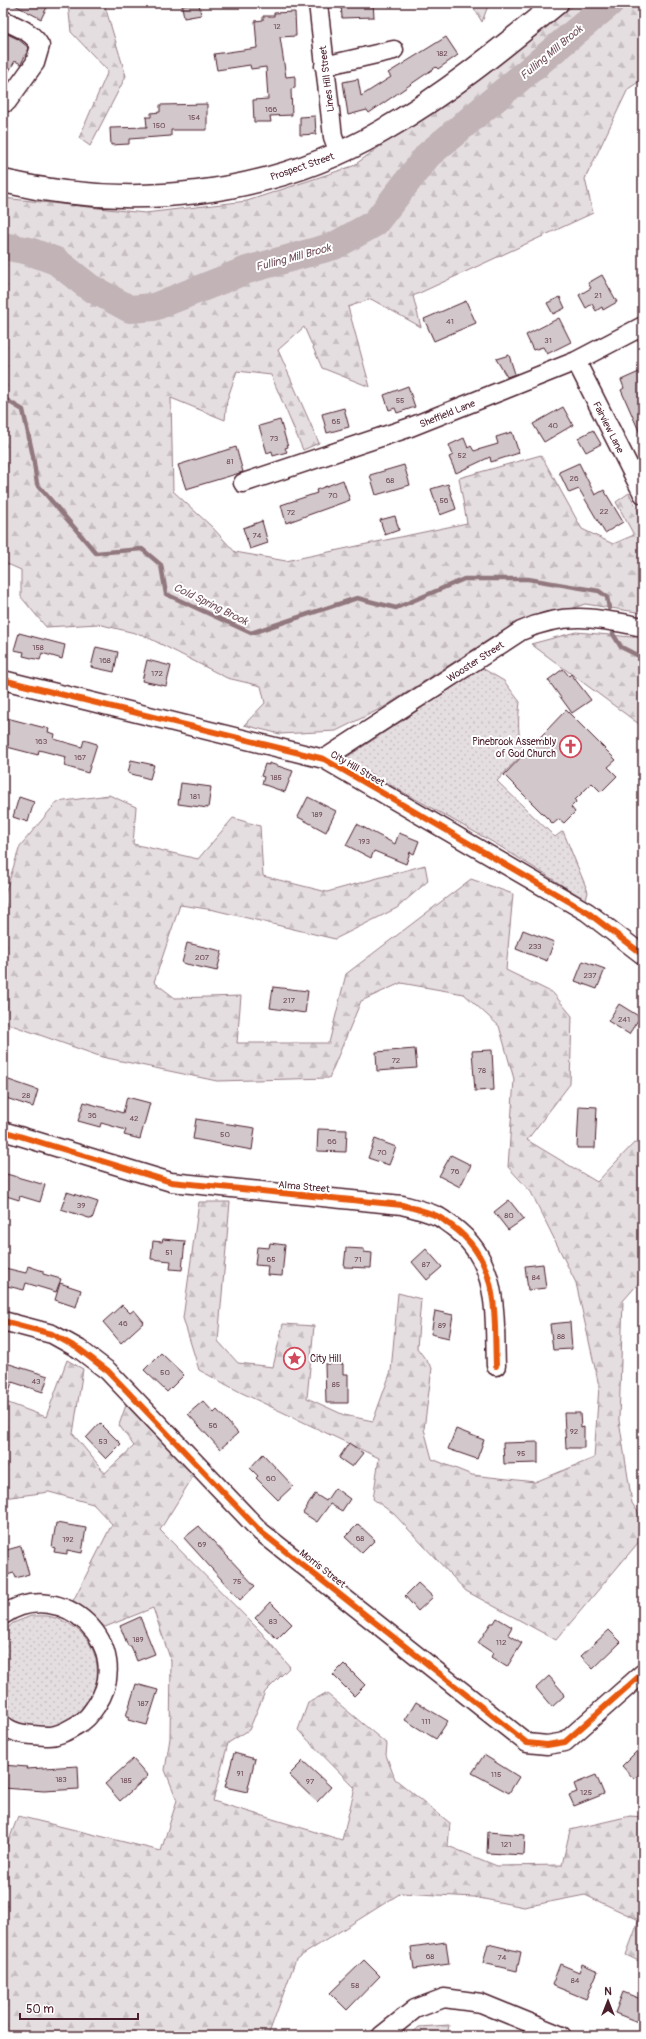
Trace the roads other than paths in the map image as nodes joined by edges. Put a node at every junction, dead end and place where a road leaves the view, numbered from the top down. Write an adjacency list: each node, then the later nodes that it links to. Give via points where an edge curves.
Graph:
1 (318, 3): 5 (street, Lines Hill Street)
2 (553, 4): 7 (main road, Prospect Street, via 482,65 417,111)
3 (3, 20): 6 (street, via 29,33 40,46 35,63)
4 (394, 50): 5 (street)
5 (324, 66): 7 (street, Lines Hill Street, via 333,137)
6 (7, 102)
7 (339, 153): 8 (main road, Prospect Street, via 262,180 178,195 105,196 64,192)
8 (3, 181)
9 (643, 326): 10 (street, Sheffield Lane)
10 (576, 361): 11 (street, Sheffield Lane, via 408,428); 12 (street, Fairview Lane)
11 (243, 483)
12 (643, 494)
13 (643, 627): 15 (street, Wooster Street, via 598,619 576,618 540,622 521,631)
14 (3, 680): 15 (street, City Hill Street)
15 (324, 759): 16 (street, City Hill Street, via 587,912)
16 (643, 955)
17 (3, 1131): 19 (street, Alma Street, via 171,1182 402,1205 438,1216 466,1238 488,1272 494,1299)
18 (3, 1321): 21 (street, Morris Street, via 52,1334 79,1349 108,1371 261,1532 527,1742 547,1745 565,1742)
19 (496, 1366)
20 (3, 1615): 22 (street, via 31,1604 45,1603 68,1609 79,1615 96,1632 107,1659 108,1672 104,1695 86,1720 57,1736 23,1735)
21 (643, 1673)
22 (3, 1725)
23 (381, 2036): 24 (street, via 415,2009 444,1998 481,2003)
24 (562, 2036)

